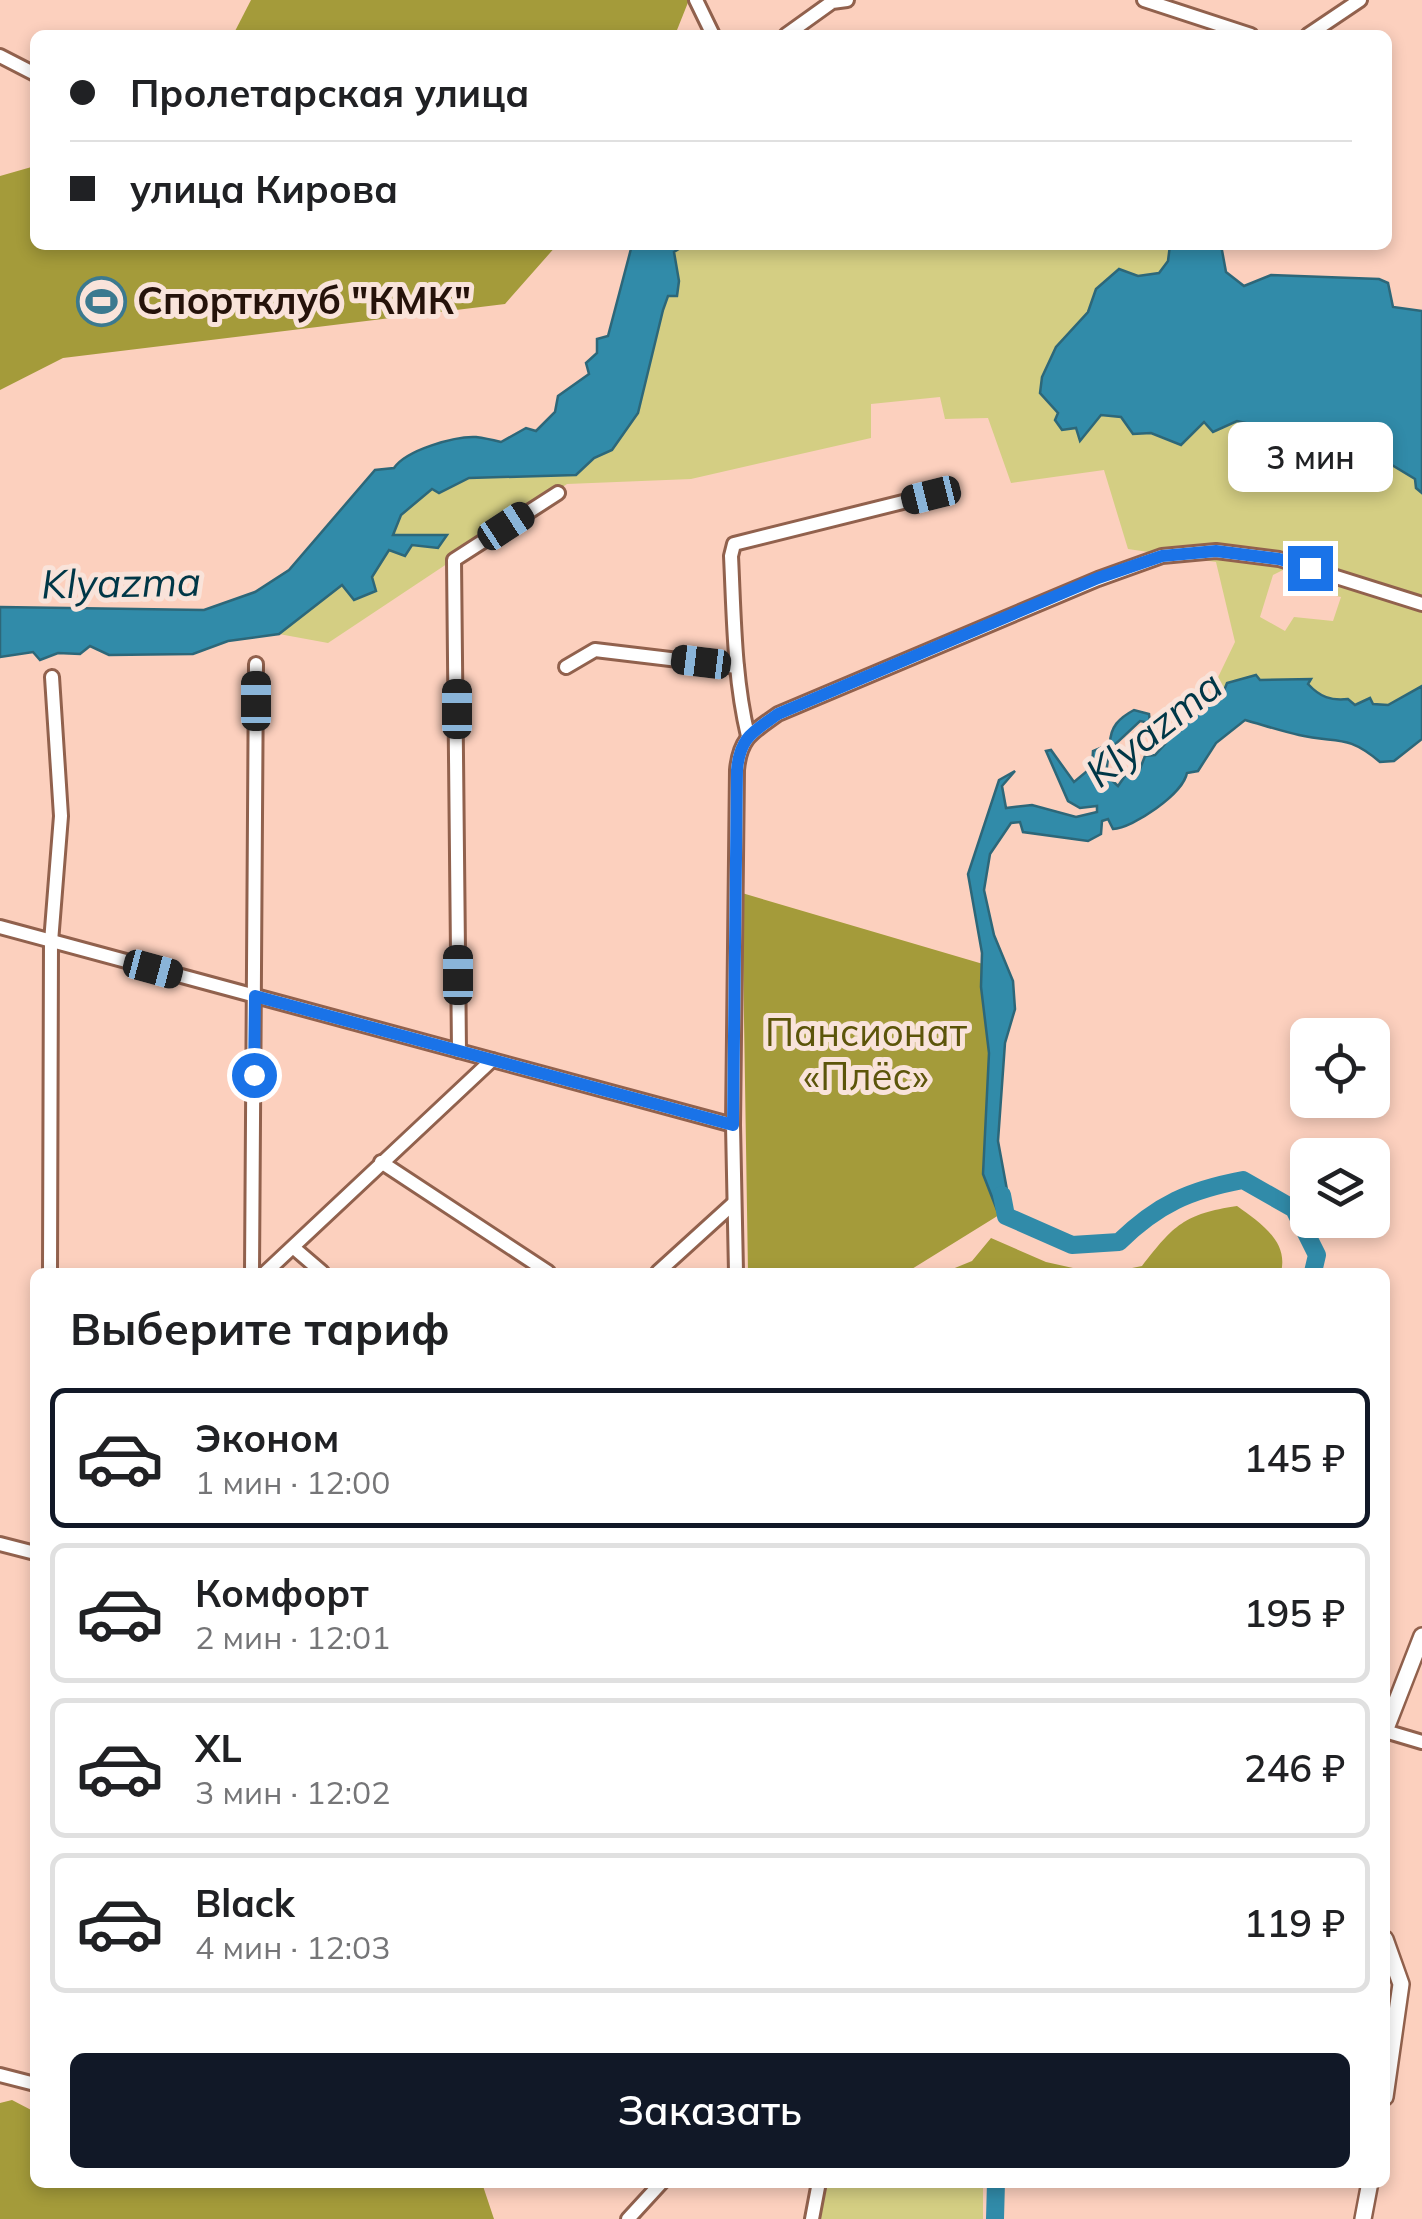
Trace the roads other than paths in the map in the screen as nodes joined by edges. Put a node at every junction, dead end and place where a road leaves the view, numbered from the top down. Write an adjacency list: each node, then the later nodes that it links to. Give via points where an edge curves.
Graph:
1 (696, 0): 5 (street)
2 (847, 0): 6 (street, via 832,2)
3 (1144, 0): 7 (street)
4 (1360, 0): 8 (street)
5 (711, 30)
6 (793, 30)
7 (1236, 30)
8 (1315, 30)
9 (0, 56): 10 (street)
10 (30, 71)
11 (558, 493): 22 (street, via 454,560)
12 (931, 495): 16 (street, via 734,544)
13 (1422, 604): 18 (street, via 1279,559 1216,551 1162,556 778,714)
14 (256, 664): 21 (street)
15 (566, 667): 16 (street, via 594,650)
16 (737, 667): 18 (street)
17 (52, 677): 20 (street, via 61,816)
18 (748, 736): 24 (street, via 737,770)
19 (0, 927): 20 (street)
20 (51, 942): 21 (street); 28 (street)
21 (255, 996): 22 (street); 29 (street)
22 (459, 1051): 23 (street)
23 (492, 1060): 24 (street); 25 (street)
24 (733, 1125): 26 (street)
25 (381, 1162): 27 (street); 32 (street)
26 (734, 1203): 33 (street); 34 (street)
27 (294, 1248): 30 (street); 31 (street)
28 (50, 1268)
29 (252, 1268)
30 (271, 1268)
31 (317, 1268)
32 (542, 1268)
33 (662, 1268)
34 (736, 1268)
35 (0, 1544): 36 (street)
36 (30, 1553)
37 (1422, 1636): 38 (main road)
38 (1390, 1719)
39 (1390, 1733): 40 (street)
40 (1422, 1742)
41 (1390, 1953): 42 (main road, via 1401,1984)
42 (1390, 2062)
43 (0, 2075): 44 (street)
44 (30, 2083)
45 (656, 2188): 48 (street)
46 (819, 2188): 49 (street)
47 (1369, 2188): 50 (main road)
48 (628, 2219)
49 (812, 2219)
50 (1364, 2219)

